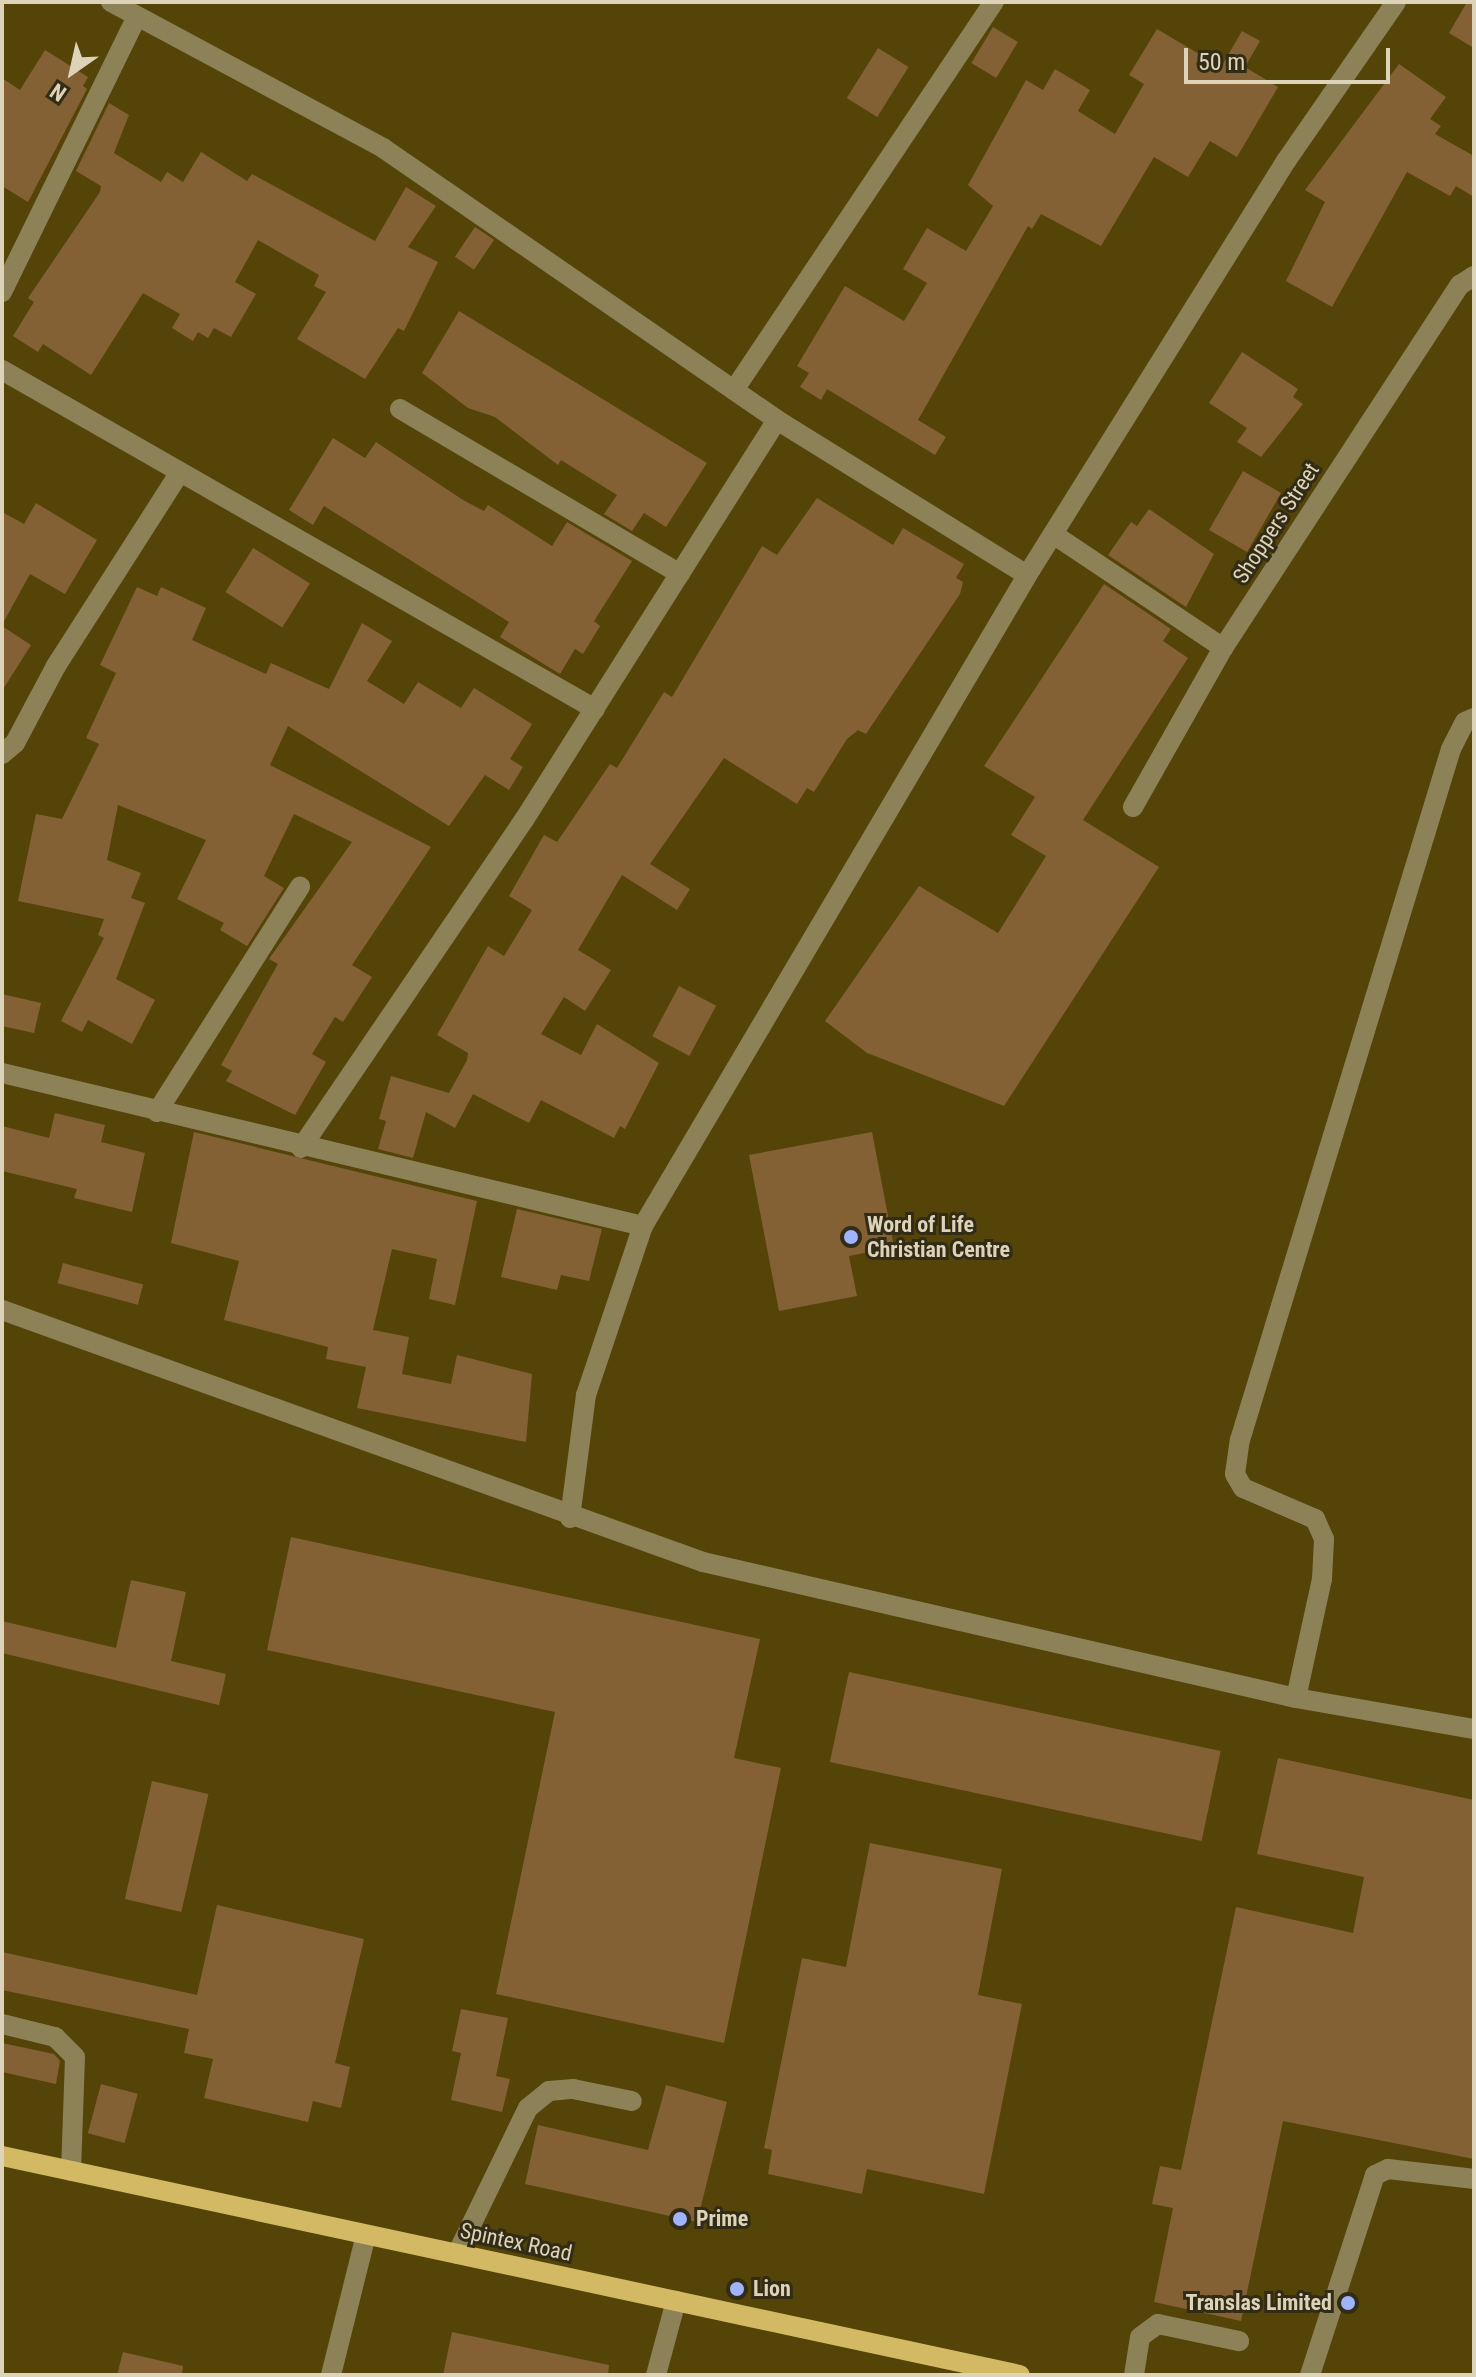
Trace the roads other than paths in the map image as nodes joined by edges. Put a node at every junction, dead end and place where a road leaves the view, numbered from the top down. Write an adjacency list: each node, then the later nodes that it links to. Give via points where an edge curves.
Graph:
1 (111, 2): 4 (street)
2 (994, 2): 8 (street)
3 (1396, 2): 12 (street, via 1286,161)
4 (137, 17): 6 (street); 8 (street, via 383,148)
5 (1474, 276): 15 (street, Shoppers Street, via 1460,285)
6 (2, 292)
7 (2, 370): 11 (street)
8 (734, 390): 10 (street)
9 (400, 409): 13 (street)
10 (777, 420): 13 (street); 14 (street)
11 (180, 472): 16 (street); 18 (street, via 56,666 15,743)
12 (1053, 534): 14 (street); 15 (street)
13 (680, 574): 16 (street)
14 (1027, 575): 24 (street)
15 (1223, 648): 19 (street, Shoppers Street)
16 (595, 709): 23 (street)
17 (1474, 718): 27 (street, via 1465,722 1451,749 1240,1440 1235,1474 1243,1488 1315,1519 1324,1539 1322,1579)
18 (2, 754)
19 (1133, 807)
20 (300, 887): 22 (street)
21 (2, 1073): 22 (street)
22 (157, 1112): 23 (street)
23 (301, 1148): 24 (street)
24 (643, 1226): 26 (street, via 586,1395)
25 (2, 1310): 26 (street)
26 (570, 1518): 27 (street, via 703,1562)
27 (1296, 1698): 28 (street)
28 (1474, 1729)
29 (2, 2024): 32 (street, via 55,2037 75,2057)
30 (632, 2101): 35 (street, via 573,2089 549,2091 528,2108)
31 (2, 2156): 32 (main road, Spintex Road)
32 (71, 2171): 34 (main road, Spintex Road)
33 (1474, 2179): 42 (street, via 1388,2169 1375,2175)
34 (366, 2235): 35 (main road, Spintex Road); 38 (street)
35 (457, 2254): 36 (main road, Spintex Road)
36 (676, 2301): 39 (street); 40 (main road, Spintex Road)
37 (1239, 2341): 41 (street, via 1158,2324 1140,2337)
38 (331, 2375)
39 (656, 2375)
40 (1020, 2375)
41 (1134, 2375)
42 (1310, 2375)

